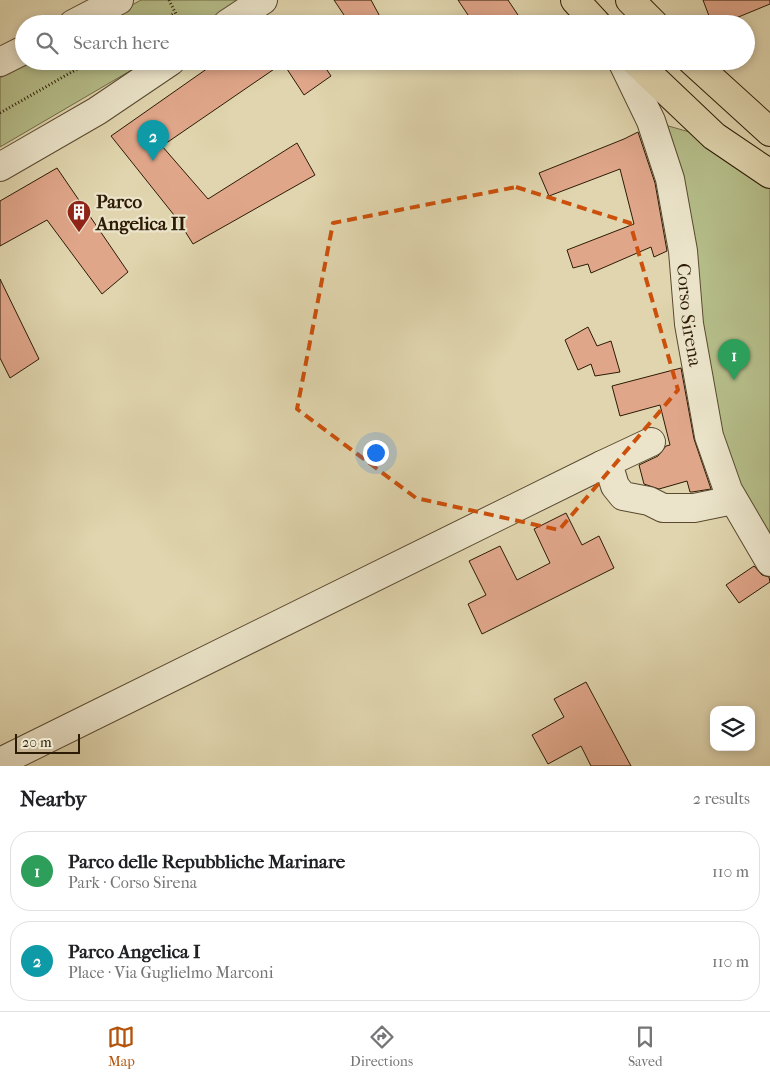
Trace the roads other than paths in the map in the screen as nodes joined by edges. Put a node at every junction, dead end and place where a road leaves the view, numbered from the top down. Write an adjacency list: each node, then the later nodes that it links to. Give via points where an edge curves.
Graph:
1 (119, 0): 5 (street)
2 (263, 0): 6 (street)
3 (575, 0): 7 (main road)
4 (630, 0): 8 (main road)
5 (91, 15)
6 (240, 15)
7 (589, 15)
8 (645, 15)
9 (15, 54): 10 (street)
10 (0, 62)
11 (158, 70): 16 (street, via 97,111)
12 (626, 70): 20 (street, Corso Sirena, via 651,121 670,179 683,251 689,324 709,436)
13 (644, 70): 17 (main road, via 714,136)
14 (702, 70): 15 (main road)
15 (770, 132)
16 (0, 167)
17 (770, 174)
18 (651, 442): 19 (street)
19 (602, 465): 20 (street, via 623,496 663,508 694,508); 22 (street)
20 (733, 500): 21 (street, Corso Sirena)
21 (770, 562)
22 (0, 762)

